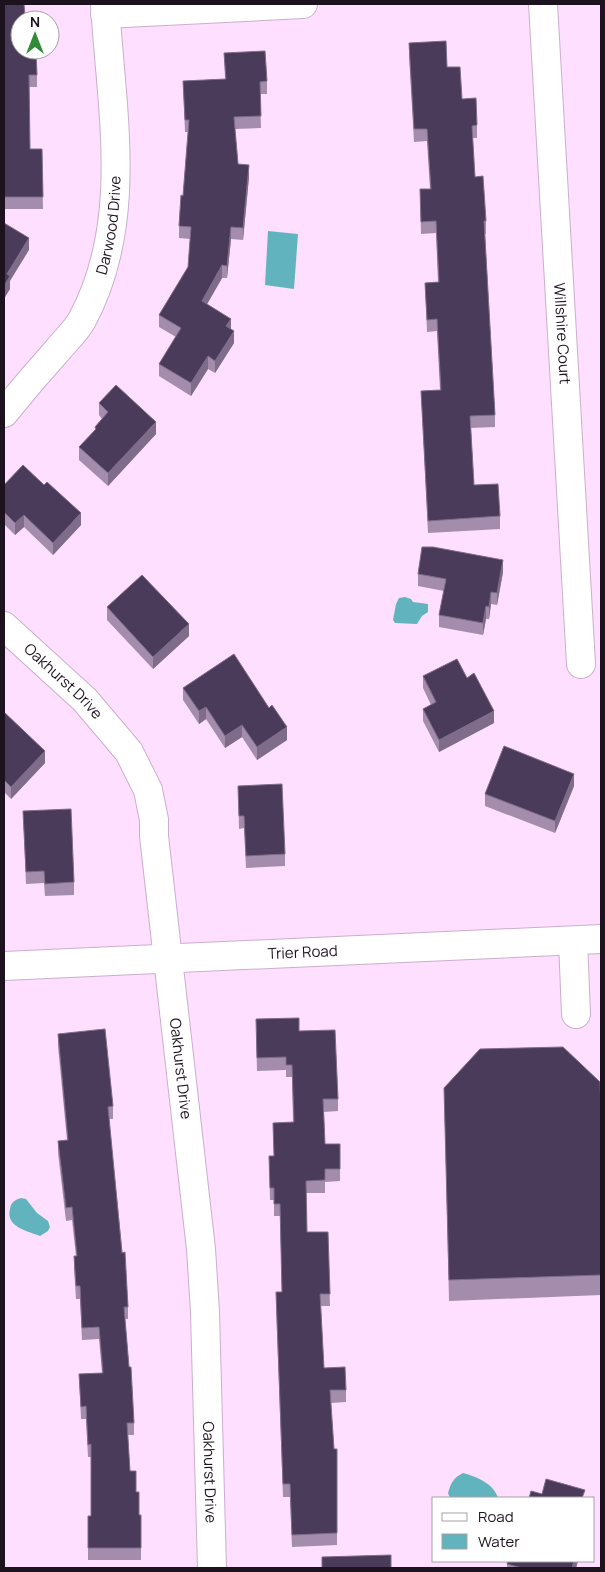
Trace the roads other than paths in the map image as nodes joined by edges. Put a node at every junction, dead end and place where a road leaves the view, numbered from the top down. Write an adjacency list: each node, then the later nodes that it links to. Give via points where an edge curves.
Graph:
1 (303, 4): 3 (street)
2 (543, 4): 6 (street, Willshire Court)
3 (105, 9): 4 (street, Darwood Drive, via 116,163 110,245 81,322)
4 (4, 412)
5 (4, 626): 9 (street, Oakhurst Drive, via 85,700 129,752 148,790)
6 (581, 664)
7 (601, 939): 8 (street, Trier Road)
8 (573, 940): 9 (street, Trier Road); 11 (street)
9 (169, 959): 10 (street, Trier Road); 12 (street, Oakhurst Drive, via 201,1249)
10 (4, 966)
11 (576, 1014)
12 (212, 1568)

